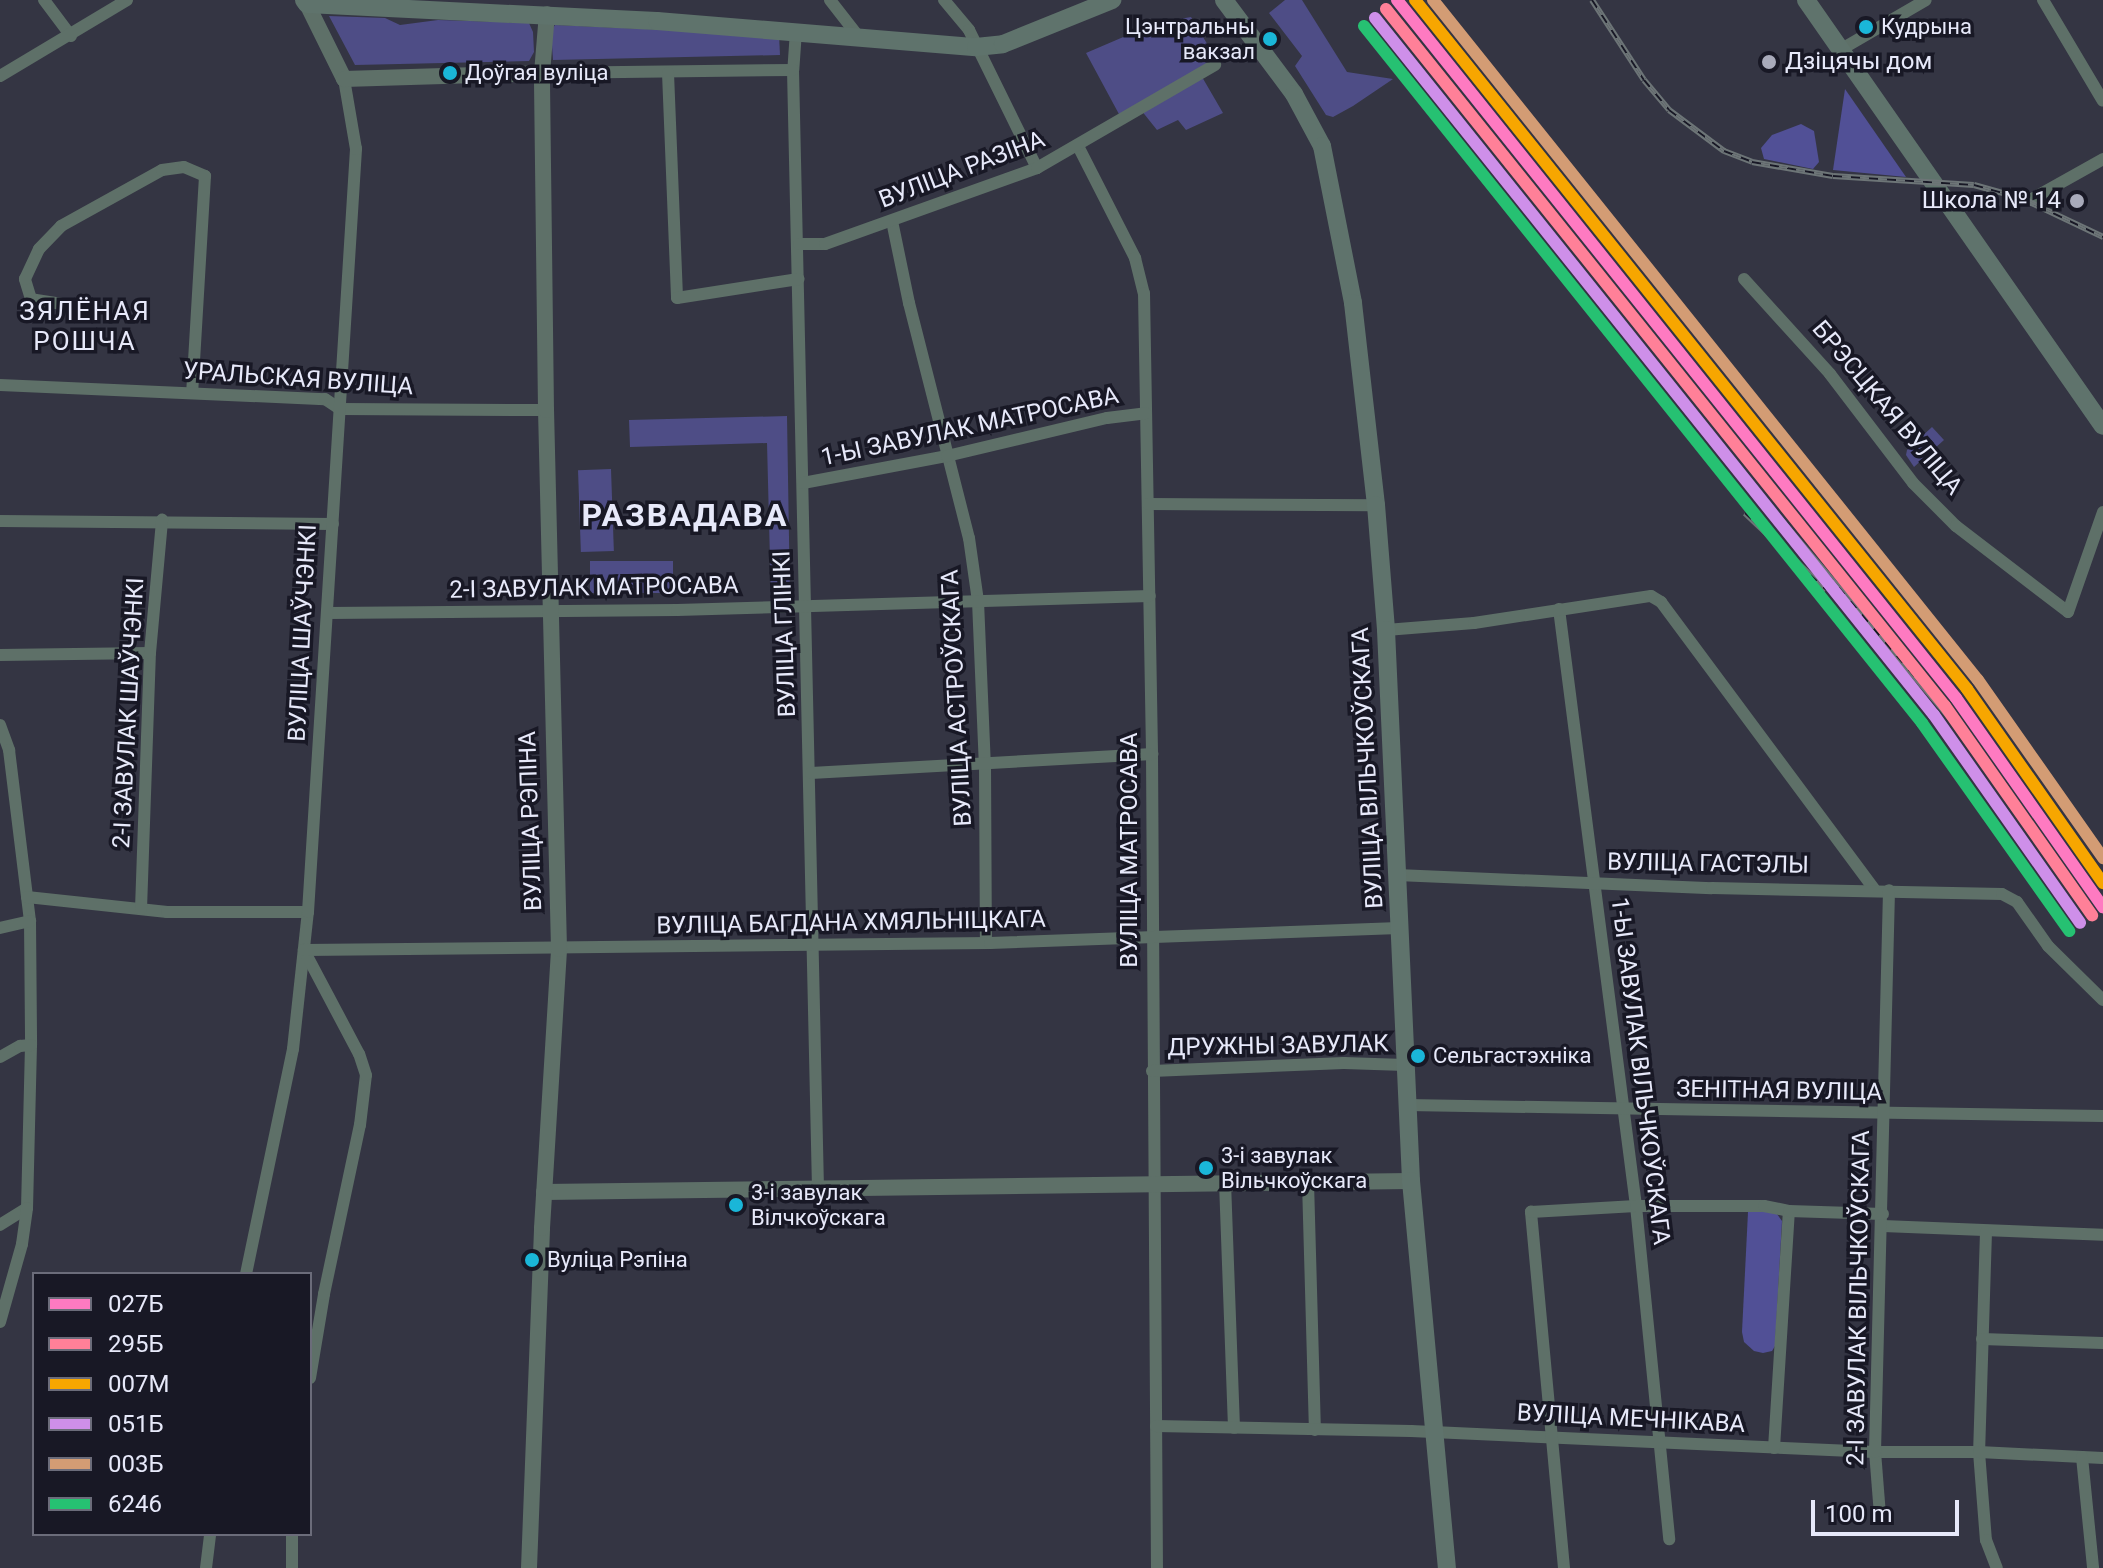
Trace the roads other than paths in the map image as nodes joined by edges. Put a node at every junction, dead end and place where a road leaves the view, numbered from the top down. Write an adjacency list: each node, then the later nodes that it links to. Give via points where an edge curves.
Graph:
1 (44, 0): 13 (street)
2 (127, 0): 13 (street)
3 (830, 0): 14 (street)
4 (944, 0): 15 (street)
5 (1112, 0): 15 (main road, via 1003,44)
6 (1224, 0): 42 (main road, ВУЛІЦА ВІЛЬЧКОЎСКАГА, via 1294,94 1327,159 1353,303)
7 (1806, 0): 16 (main road)
8 (1926, 0): 16 (street)
9 (2043, 0): 23 (street)
10 (305, 2): 11 (main road); 22 (street, ВУЛІЦА ШАЎЧЭНКІ)
11 (548, 7): 12 (main road); 19 (street)
12 (796, 31): 14 (main road); 18 (street, ВУЛІЦА ГЛІНКІ)
13 (71, 36): 21 (street)
14 (858, 36): 15 (main road)
15 (976, 47): 26 (street)
16 (1840, 50): 38 (main road)
17 (1215, 65): 24 (street, ВУЛІЦА РАЗІНА)
18 (793, 70): 20 (street); 29 (street, ВУЛІЦА ГЛІНКІ)
19 (542, 73): 20 (street); 22 (street); 36 (street, ВУЛІЦА РЭПІНА)
20 (668, 73): 30 (street, via 677,298)
21 (0, 76)
22 (344, 79): 35 (street, ВУЛІЦА ШАЎЧЭНКІ, via 356,149)
23 (2103, 101)
24 (1078, 146): 26 (street, ВУЛІЦА РАЗІНА); 37 (street, ВУЛІЦА МАТРОСАВА, via 1138,268 1144,293)
25 (2103, 159): 27 (street)
26 (1037, 168): 28 (street, ВУЛІЦА РАЗІНА)
27 (2030, 200)
28 (892, 221): 29 (street, ВУЛІЦА РАЗІНА, via 825,244); 39 (street, ВУЛІЦА АСТРОЎСКАГА)
29 (799, 244): 30 (street, ВУЛІЦА ГЛІНКІ)
30 (799, 279): 40 (street, ВУЛІЦА ГЛІНКІ)
31 (1744, 279): 43 (street, БРЭСЦКАЯ ВУЛІЦА, via 1830,374 1913,483 1956,526 2068,612)
32 (62, 304): 34 (street, via 31,299 25,279 39,249 61,226 162,170 184,167 205,176)
33 (0, 385): 34 (street, УРАЛЬСКАЯ ВУЛІЦА)
34 (192, 393): 35 (street, УРАЛЬСКАЯ ВУЛІЦА, via 325,399)
35 (340, 409): 36 (street, УРАЛЬСКАЯ ВУЛІЦА); 46 (street, ВУЛІЦА ШАЎЧЭНКІ)
36 (546, 410): 51 (street, ВУЛІЦА РЭПІНА)
37 (1146, 413): 39 (street, 1-Ы ЗАВУЛАК МАТРОСАВА); 41 (street, ВУЛІЦА МАТРОСАВА)
38 (2103, 426)
39 (947, 456): 40 (street, 1-Ы ЗАВУЛАК МАТРОСАВА); 48 (street, ВУЛІЦА АСТРОЎСКАГА, via 969,538)
40 (803, 483): 49 (street, ВУЛІЦА ГЛІНКІ)
41 (1148, 504): 42 (street); 47 (street, ВУЛІЦА МАТРОСАВА)
42 (1376, 505): 53 (main road, ВУЛІЦА ВІЛЬЧКОЎСКАГА)
43 (2103, 512)
44 (162, 520): 45 (street); 46 (street); 54 (street, 2-І ЗАВУЛАК ШАЎЧЭНКІ)
45 (0, 521)
46 (333, 524): 52 (street, ВУЛІЦА ШАЎЧЭНКІ)
47 (1150, 596): 48 (street, 2-І ЗАВУЛАК МАТРОСАВА); 58 (street, ВУЛІЦА МАТРОСАВА)
48 (978, 601): 49 (street, 2-І ЗАВУЛАК МАТРОСАВА); 59 (street, ВУЛІЦА АСТРОЎСКАГА)
49 (806, 605): 51 (street, 2-І ЗАВУЛАК МАТРОСАВА); 60 (street, ВУЛІЦА ГЛІНКІ)
50 (1559, 609): 53 (street); 62 (street, 1-Ы ЗАВУЛАК ВІЛЬЧКОЎСКАГА); 63 (street, via 1639,596 1661,602)
51 (550, 611): 52 (street, 2-І ЗАВУЛАК МАТРОСАВА); 74 (street, ВУЛІЦА РЭПІНА)
52 (328, 613): 67 (street, ВУЛІЦА ШАЎЧЭНКІ)
53 (1386, 630): 61 (main road, ВУЛІЦА ВІЛЬЧКОЎСКАГА)
54 (150, 653): 55 (street); 66 (street, 2-І ЗАВУЛАК ШАЎЧЭНКІ)
55 (0, 655)
56 (0, 725): 57 (street)
57 (4, 750): 65 (street)
58 (1152, 754): 59 (street); 71 (street, ВУЛІЦА МАТРОСАВА)
59 (985, 765): 60 (street); 73 (street, ВУЛІЦА АСТРОЎСКАГА)
60 (811, 773): 72 (street, ВУЛІЦА ГЛІНКІ)
61 (1397, 875): 62 (street, ВУЛІЦА ГАСТЭЛЫ); 70 (main road, ВУЛІЦА ВІЛЬЧКОЎСКАГА)
62 (1594, 884): 63 (street, ВУЛІЦА ГАСТЭЛЫ); 82 (street, 1-Ы ЗАВУЛАК ВІЛЬЧКОЎСКАГА)
63 (1874, 889): 64 (street, ВУЛІЦА ГАСТЭЛЫ)
64 (1889, 890): 76 (street, ВУЛІЦА ГАСТЭЛЫ, via 2002,894 2017,902 2048,946); 83 (street, 2-І ЗАВУЛАК ВІЛЬЧКОЎСКАГА)
65 (27, 897): 66 (street); 68 (street)
66 (141, 909): 67 (street)
67 (308, 912): 75 (street, ВУЛІЦА ШАЎЧЭНКІ)
68 (30, 921): 69 (street); 77 (street)
69 (0, 928)
70 (1399, 928): 71 (street, ВУЛІЦА БАГДАНА ХМЯЛЬНІЦКАГА); 79 (main road, ВУЛІЦА ВІЛЬЧКОЎСКАГА)
71 (1153, 940): 73 (street, ВУЛІЦА БАГДАНА ХМЯЛЬНІЦКАГА); 80 (street, ВУЛІЦА МАТРОСАВА)
72 (813, 943): 73 (street, ВУЛІЦА БАГДАНА ХМЯЛЬНІЦКАГА); 74 (street, ВУЛІЦА БАГДАНА ХМЯЛЬНІЦКАГА); 89 (street, ВУЛІЦА ГЛІНКІ)
73 (986, 943)
74 (559, 949): 75 (street, ВУЛІЦА БАГДАНА ХМЯЛЬНІЦКАГА); 90 (street, ВУЛІЦА РЭПІНА)
75 (304, 950): 98 (street, ВУЛІЦА ШАЎЧЭНКІ, via 293,1049); 102 (street, via 366,1075)
76 (2103, 1000)
77 (31, 1045): 78 (street); 92 (street)
78 (0, 1057)
79 (1405, 1065): 80 (street, ДРУЖНЫ ЗАВУЛАК); 81 (main road, ВУЛІЦА ВІЛЬЧКОЎСКАГА)
80 (1152, 1071): 88 (street, ВУЛІЦА МАТРОСАВА)
81 (1407, 1105): 82 (street, ЗЕНІТНАЯ ВУЛІЦА); 85 (main road, ВУЛІЦА ВІЛЬЧКОЎСКАГА)
82 (1624, 1110): 83 (street, ЗЕНІТНАЯ ВУЛІЦА); 91 (street, 1-Ы ЗАВУЛАК ВІЛЬЧКОЎСКАГА)
83 (1885, 1114): 84 (street, ЗЕНІТНАЯ ВУЛІЦА); 94 (street, 2-І ЗАВУЛАК ВІЛЬЧКОЎСКАГА)
84 (2103, 1116)
85 (1411, 1181): 87 (street); 106 (main road, ВУЛІЦА ВІЛЬЧКОЎСКАГА)
86 (1225, 1182): 87 (street); 88 (street); 104 (street)
87 (1308, 1182): 105 (street)
88 (1153, 1183): 89 (street); 103 (street, ВУЛІЦА МАТРОСАВА)
89 (818, 1187): 90 (street)
90 (544, 1192): 120 (street, ВУЛІЦА РЭПІНА)
91 (1636, 1206): 93 (street, via 1764,1206); 107 (street, via 1531,1212); 108 (street, 1-Ы ЗАВУЛАК ВІЛЬЧКОЎСКАГА)
92 (27, 1208): 95 (street); 99 (street)
93 (1789, 1211): 94 (street); 109 (street)
94 (1883, 1220): 96 (street); 110 (street, 2-І ЗАВУЛАК ВІЛЬЧКОЎСКАГА)
95 (0, 1225)
96 (1986, 1232): 97 (street); 100 (street)
97 (2103, 1235)
98 (246, 1272)
99 (0, 1322)
100 (1982, 1339): 101 (street); 111 (street)
101 (2103, 1343)
102 (312, 1366)
103 (1156, 1426): 104 (street, ВУЛІЦА МЕЧНІКАВА); 121 (street, ВУЛІЦА МАТРОСАВА)
104 (1234, 1428): 105 (street, ВУЛІЦА МЕЧНІКАВА)
105 (1315, 1430): 106 (street, ВУЛІЦА МЕЧНІКАВА)
106 (1434, 1432): 107 (street, ВУЛІЦА МЕЧНІКАВА); 122 (main road, ВУЛІЦА ВІЛЬЧКОЎСКАГА)
107 (1552, 1437): 108 (street, ВУЛІЦА МЕЧНІКАВА); 123 (street)
108 (1660, 1443): 109 (street, ВУЛІЦА МЕЧНІКАВА); 117 (street, 1-Ы ЗАВУЛАК ВІЛЬЧКОЎСКАГА)
109 (1774, 1448): 110 (street, ВУЛІЦА МЕЧНІКАВА)
110 (1875, 1452): 111 (street, ВУЛІЦА МЕЧНІКАВА); 114 (street, 2-І ЗАВУЛАК ВІЛЬЧКОЎСКАГА)
111 (1979, 1452): 112 (street, ВУЛІЦА МЕЧНІКАВА); 124 (street, via 1986,1540)
112 (2082, 1457): 113 (street, ВУЛІЦА МЕЧНІКАВА); 125 (street)
113 (2103, 1458)
114 (1880, 1515)
115 (210, 1536): 118 (street)
116 (292, 1536): 119 (street)
117 (1669, 1539)
118 (206, 1568)
119 (292, 1568)
120 (529, 1568)
121 (1157, 1568)
122 (1447, 1568)
123 (1564, 1568)
124 (1997, 1568)
125 (2093, 1568)

